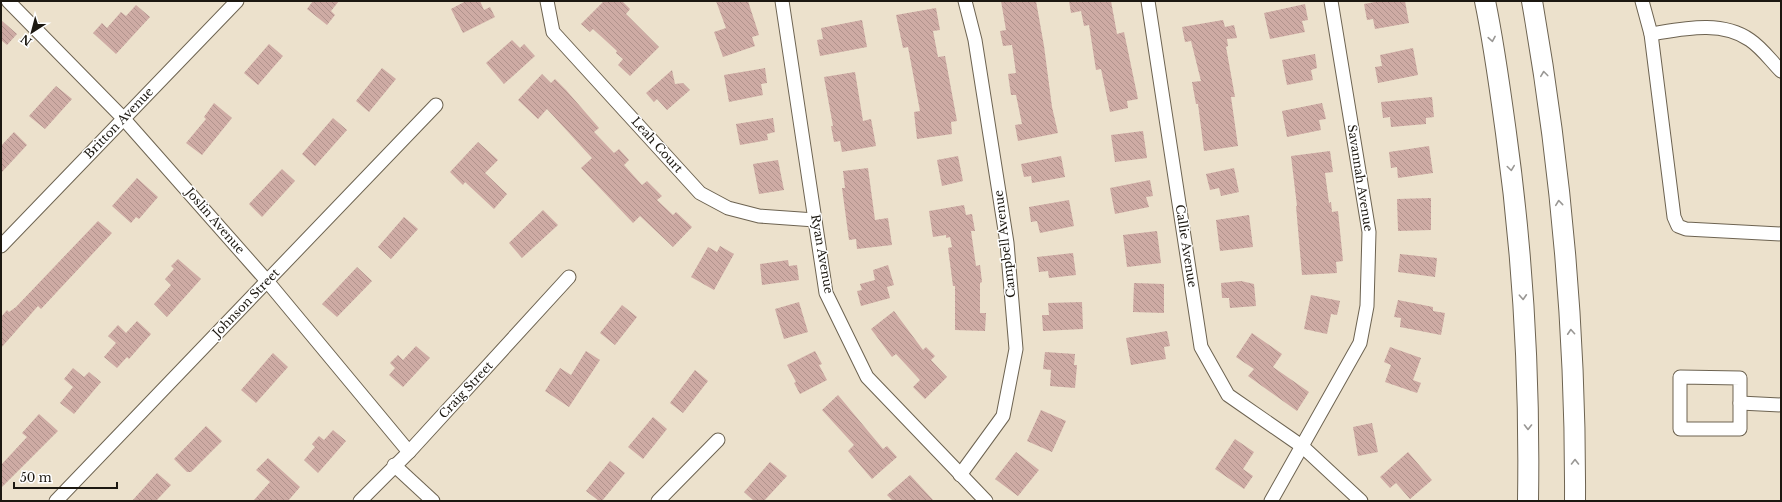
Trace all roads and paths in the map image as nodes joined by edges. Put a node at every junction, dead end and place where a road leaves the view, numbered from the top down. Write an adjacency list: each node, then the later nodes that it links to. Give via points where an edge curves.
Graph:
1 (8, 1): 14 (street, Joslin Avenue)
2 (237, 1): 14 (street, Britton Avenue)
3 (547, 1): 15 (street, Leah Court, via 553,32 700,193 728,208 759,216)
4 (782, 1): 15 (street, Ryan Avenue)
5 (965, 1): 26 (street, Campbell Avenue, via 975,40 1008,244 1016,349 1003,416)
6 (1148, 1): 23 (street, Callie Avenue, via 1201,347 1228,395)
7 (1331, 1): 23 (street, Savannah Avenue, via 1369,232 1367,306 1360,343)
8 (1485, 1): 34 (highway, one-way to 34, via 1513,179 1528,379)
9 (1532, 1): 35 (highway, one-way to 9, via 1574,395 1565,262 1544,74)
10 (1642, 1): 11 (street)
11 (1651, 34): 12 (street, via 1689,28 1713,28 1734,32 1751,41); 16 (street, via 1674,216 1678,226 1686,229)
12 (1781, 71)
13 (436, 105): 19 (street, Johnson Street)
14 (124, 118): 17 (street, Britton Avenue); 19 (street, Joslin Avenue)
15 (815, 220): 26 (street, Ryan Avenue, via 826,293 867,377)
16 (1781, 234)
17 (1, 246)
18 (569, 277): 24 (street, Craig Street)
19 (267, 280): 24 (street, Joslin Avenue); 27 (street, Johnson Street)
20 (1740, 403): 20 (street, via 1740,429 1680,429 1680,378 1740,378); 21 (street)
21 (1781, 405)
22 (718, 440): 30 (street)
23 (1303, 447): 32 (street, Savannah Avenue); 33 (street, Callie Avenue)
24 (409, 452): 25 (street, Craig Street)
25 (394, 465): 28 (street, Craig Street); 29 (street)
26 (960, 475): 31 (street, Ryan Avenue)
27 (56, 501)
28 (360, 501)
29 (433, 501)
30 (658, 501)
31 (986, 501)
32 (1271, 501)
33 (1361, 501)
34 (1528, 501)
35 (1575, 501)

